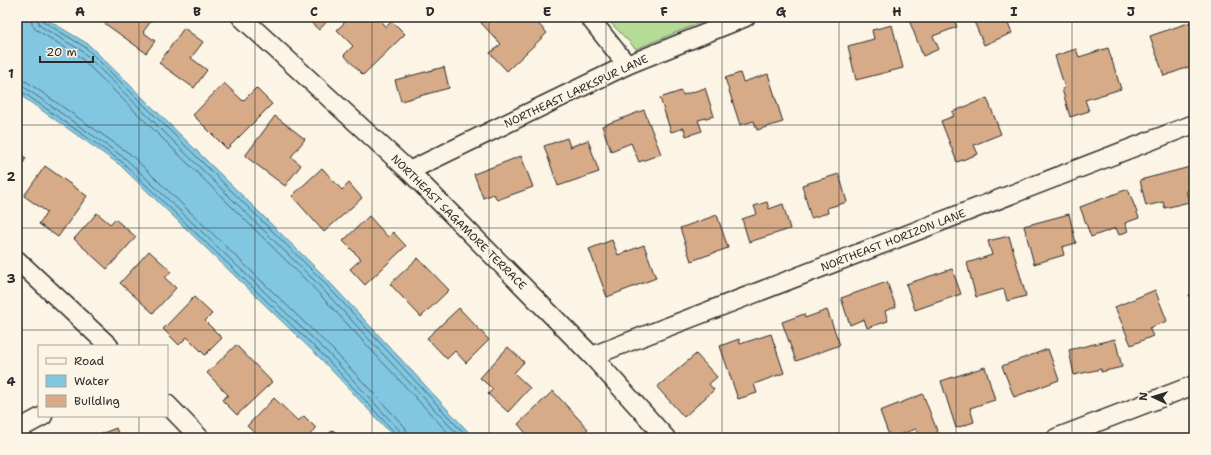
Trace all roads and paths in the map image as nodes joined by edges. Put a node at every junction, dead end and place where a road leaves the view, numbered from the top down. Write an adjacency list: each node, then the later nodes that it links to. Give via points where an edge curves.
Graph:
1 (241, 17): 6 (street, NORTHEAST SAGAMORE TERRACE)
2 (589, 17): 4 (street)
3 (746, 17): 4 (street, NORTHEAST LARKSPUR LANE)
4 (628, 65): 6 (street, NORTHEAST LARKSPUR LANE)
5 (1194, 124): 9 (street, NORTHEAST HORIZON LANE)
6 (409, 171): 9 (street, NORTHEAST SAGAMORE TERRACE)
7 (17, 260): 8 (street)
8 (108, 345)
9 (592, 356): 15 (street, NORTHEAST SAGAMORE TERRACE)
10 (1194, 385): 16 (street)
11 (168, 405): 14 (street)
12 (41, 417): 13 (street)
13 (17, 430)
14 (200, 438)
15 (666, 438)
16 (1056, 438)

